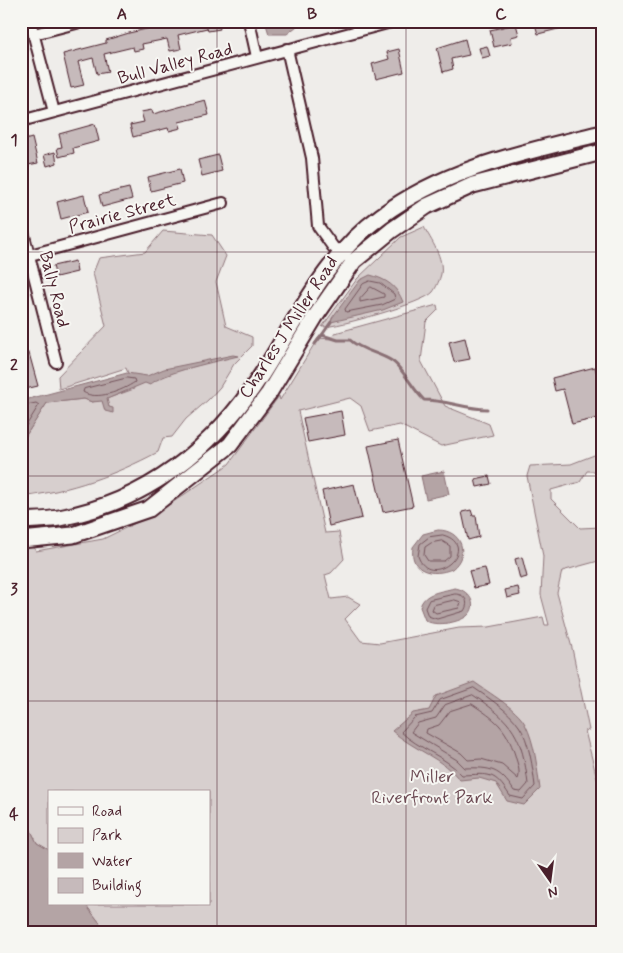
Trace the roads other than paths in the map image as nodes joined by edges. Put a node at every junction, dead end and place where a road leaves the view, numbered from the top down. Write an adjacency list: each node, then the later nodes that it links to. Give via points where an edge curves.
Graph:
1 (30, 21): 6 (street)
2 (84, 21): 6 (street)
3 (249, 21): 8 (street)
4 (395, 21): 5 (street, Bull Valley Road)
5 (368, 25): 7 (street, Bull Valley Road)
6 (34, 34): 9 (street)
7 (287, 49): 8 (street, Bull Valley Road); 15 (street, via 312,158 318,226)
8 (258, 57): 9 (street, Bull Valley Road)
9 (54, 112): 10 (street, Bull Valley Road)
10 (21, 122)
11 (602, 133): 15 (street, Charles J Miller Road, via 468,168 424,189 381,216)
12 (602, 152): 17 (street, Charles J Miller Road, via 473,184 426,206)
13 (223, 203): 16 (street, Prairie Street)
14 (21, 224): 16 (street, Bally Road)
15 (341, 253): 17 (street); 19 (street, Charles J Miller Road, via 226,424 180,465 140,492 111,503 58,518)
16 (30, 255): 18 (street, Bally Road)
17 (354, 261): 20 (street, Charles J Miller Road, via 314,317 269,393 230,444 149,509 73,535)
18 (56, 362)
19 (21, 521)
20 (21, 540)

